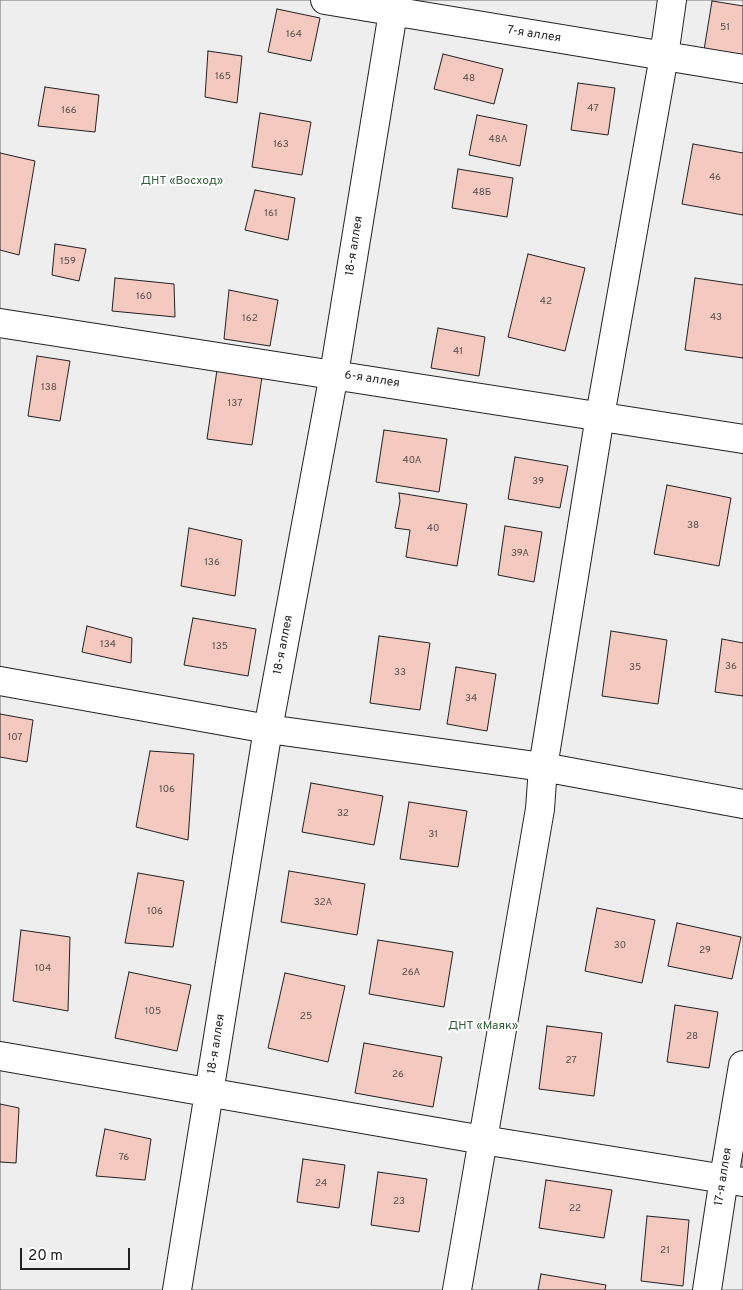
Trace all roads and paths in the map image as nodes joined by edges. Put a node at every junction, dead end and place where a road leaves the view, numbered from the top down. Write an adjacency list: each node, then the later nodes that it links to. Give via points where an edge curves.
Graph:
1 (325, 0): 3 (street, 7-я аллея)
2 (672, 0): 4 (street)
3 (394, 6): 4 (street, 7-я аллея); 7 (street, 18-я аллея)
4 (664, 56): 5 (street, 7-я аллея); 8 (street)
5 (743, 69)
6 (0, 323): 7 (street, 6-я аллея)
7 (334, 374): 8 (street, 6-я аллея); 11 (street, 18-я аллея)
8 (600, 416): 9 (street, 6-я аллея); 12 (street)
9 (743, 439)
10 (0, 681): 11 (street)
11 (268, 729): 12 (street); 16 (street, 18-я аллея)
12 (543, 767): 13 (street); 17 (street, via 540,809)
13 (743, 804)
14 (0, 1056): 16 (street)
15 (743, 1065): 18 (street, 17-я аллея)
16 (209, 1092): 17 (street); 19 (street, 18-я аллея)
17 (483, 1140): 18 (street); 20 (street)
18 (733, 1180): 21 (street, 17-я аллея)
19 (177, 1290)
20 (456, 1290)
21 (707, 1290)

